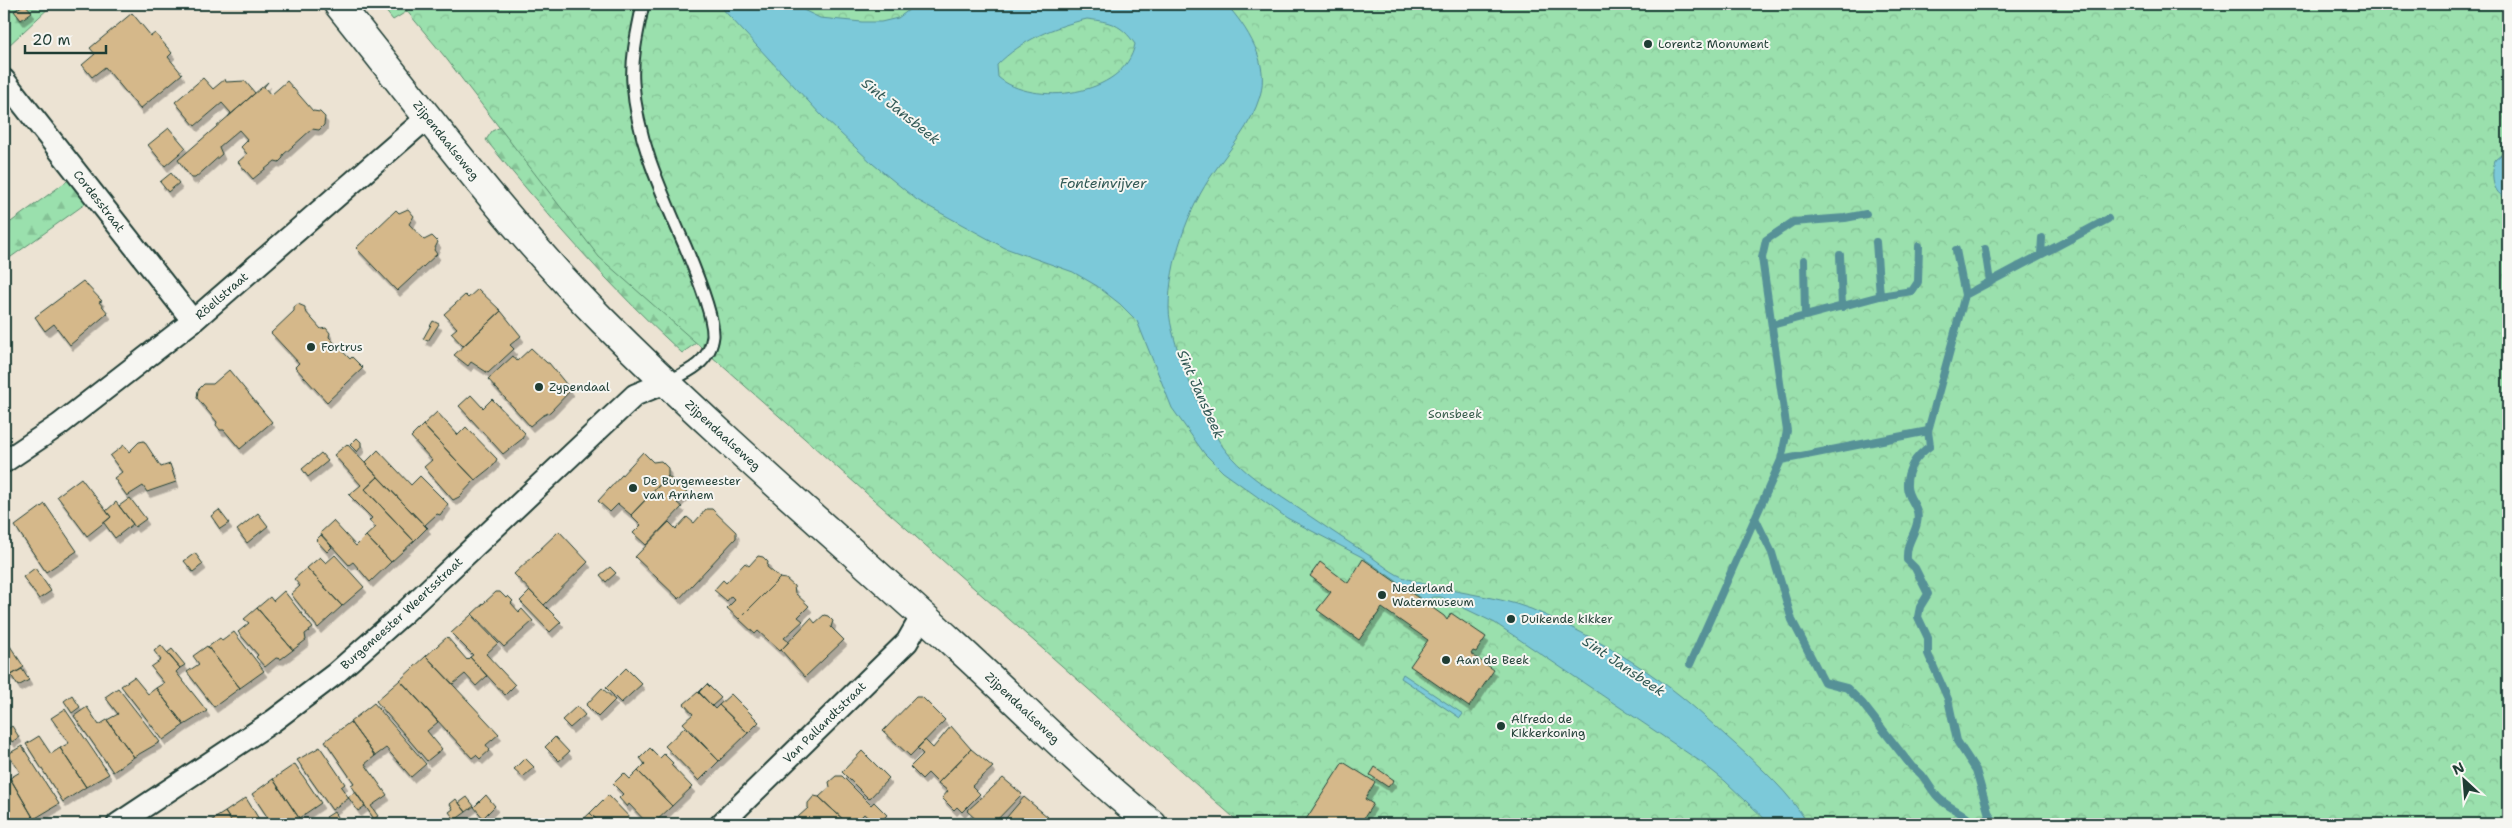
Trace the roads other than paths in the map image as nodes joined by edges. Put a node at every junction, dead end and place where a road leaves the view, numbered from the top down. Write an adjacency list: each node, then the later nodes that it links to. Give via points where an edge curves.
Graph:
1 (338, 4): 4 (main road, Zijpendaalseweg)
2 (643, 4): 6 (lane, via 633,82 637,112 657,182 702,291 713,336 705,358 695,369)
3 (4, 80): 5 (street, Cordesstraat)
4 (428, 116): 5 (street, Röellstraat); 6 (main road, Zijpendaalseweg, via 502,210 551,265)
5 (193, 321): 7 (street, Röellstraat, via 59,425)
6 (667, 382): 8 (main road, Zijpendaalseweg); 9 (street, Burgemeester Weertsstraat, via 635,395 412,606 335,674 273,721)
7 (4, 462)
8 (922, 616): 10 (street, Van Pallandtstraat, via 907,642); 11 (main road, Zijpendaalseweg, via 1069,754)
9 (118, 824)
10 (721, 824)
11 (1152, 824)

